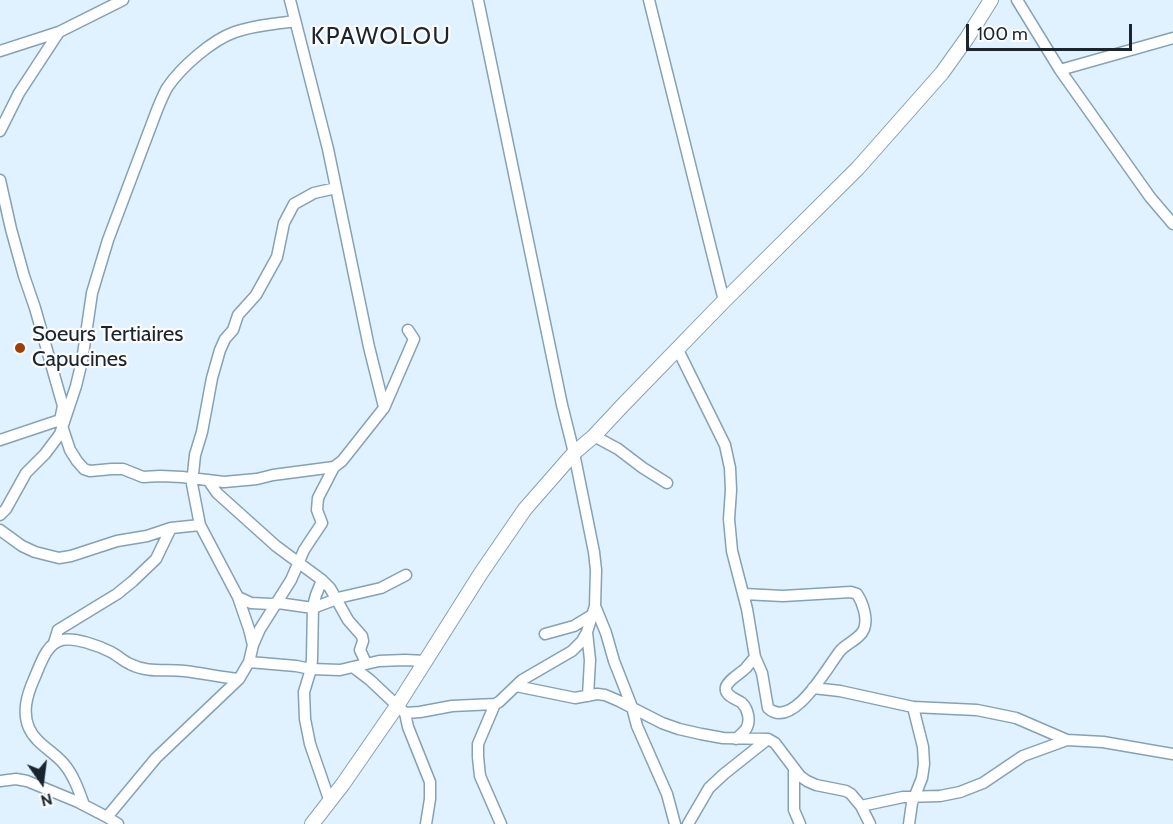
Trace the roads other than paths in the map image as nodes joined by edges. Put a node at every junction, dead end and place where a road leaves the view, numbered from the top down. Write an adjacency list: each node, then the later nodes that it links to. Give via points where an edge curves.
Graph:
1 (123, 0): 8 (street)
2 (290, 0): 7 (street)
3 (478, 0): 23 (street)
4 (649, 0): 16 (street)
5 (991, 0): 16 (street, via 942,73 916,103 858,168)
6 (1017, 0): 11 (street)
7 (295, 21): 14 (street); 20 (street, via 233,33 194,59 167,89 104,250 92,293 76,386)
8 (59, 32): 10 (street); 12 (street, via 19,93)
9 (1173, 38): 11 (street)
10 (0, 51)
11 (1060, 70): 15 (street)
12 (0, 131)
13 (0, 180): 20 (street, via 63,406)
14 (336, 188): 19 (street); 25 (street, via 314,193 294,204 284,223 277,256 225,339 212,378)
15 (1173, 224)
16 (724, 301): 18 (street)
17 (408, 330): 19 (street, via 414,339)
18 (678, 350): 21 (street); 35 (street, via 725,444 732,490 732,551)
19 (384, 408): 24 (street)
20 (62, 423): 22 (street); 25 (street, via 70,450 84,469 123,470 143,477); 28 (street, via 60,434 26,473)
21 (594, 436): 23 (street); 27 (street)
22 (0, 440)
23 (574, 453): 40 (street, via 594,552); 46 (street, via 519,516)
24 (334, 467): 26 (street, via 224,482); 32 (street, via 318,498 322,523)
25 (192, 478): 26 (street); 29 (street)
26 (208, 480): 32 (street, via 217,493)
27 (667, 483)
28 (0, 515)
29 (200, 525): 30 (street); 36 (street)
30 (171, 528): 31 (street, via 59,558 28,549); 43 (street, via 156,559 117,594 57,630)
31 (0, 530)
32 (298, 562): 34 (street); 38 (street)
33 (406, 575): 37 (street, via 381,588)
34 (322, 580): 37 (street); 39 (street)
35 (744, 594): 45 (street); 53 (street, via 857,594 864,612 864,630 841,650)
36 (238, 597): 38 (street, via 251,603); 44 (street)
37 (337, 600): 39 (street); 48 (street, via 363,639 360,651)
38 (278, 603): 39 (street); 44 (street)
39 (313, 608): 50 (street)
40 (594, 611): 41 (street); 42 (street, via 574,626); 56 (street, via 606,633)
41 (587, 632): 52 (street, via 572,651); 54 (street)
42 (545, 634)
43 (54, 643): 51 (street, via 63,639 84,642 148,670); 67 (street, via 30,688 26,712 38,741 74,778)
44 (253, 645): 47 (street)
45 (755, 657): 53 (street, via 771,711 793,709); 59 (street, via 726,687 726,692 746,708 748,717 746,729)
46 (426, 661): 48 (street); 58 (street)
47 (249, 662): 50 (street); 51 (street)
48 (366, 663): 49 (street)
49 (353, 667): 50 (street); 58 (street)
50 (311, 669): 66 (street, via 304,692 307,730)
51 (238, 679): 69 (street, via 156,758)
52 (516, 686): 54 (street, via 575,698); 55 (street)
53 (813, 688): 57 (street)
54 (588, 696): 56 (street, via 605,695)
55 (495, 704): 58 (street, via 420,712); 73 (street, via 480,736 478,757 480,776)
56 (632, 707): 59 (street, via 669,726); 74 (street)
57 (913, 707): 61 (street, via 977,710 1016,718); 65 (street, via 924,764)
58 (401, 709): 66 (street); 72 (street, via 430,782)
59 (736, 739): 60 (street)
60 (768, 740): 63 (street); 75 (street, via 709,788)
61 (1067, 740): 62 (street); 65 (street, via 1023,756 971,788 940,796)
62 (1173, 754)
63 (794, 767): 68 (street, via 807,781 846,791); 76 (street, via 795,810)
64 (0, 781): 67 (street, via 22,779)
65 (914, 797): 68 (street); 78 (street)
66 (330, 802): 71 (street)
67 (84, 805): 69 (street)
68 (861, 806): 77 (street)
69 (107, 817): 70 (street)
70 (118, 824)
71 (312, 824)
72 (426, 824)
73 (501, 824)
74 (675, 824)
75 (688, 824)
76 (800, 824)
77 (870, 824)
78 (909, 824)

